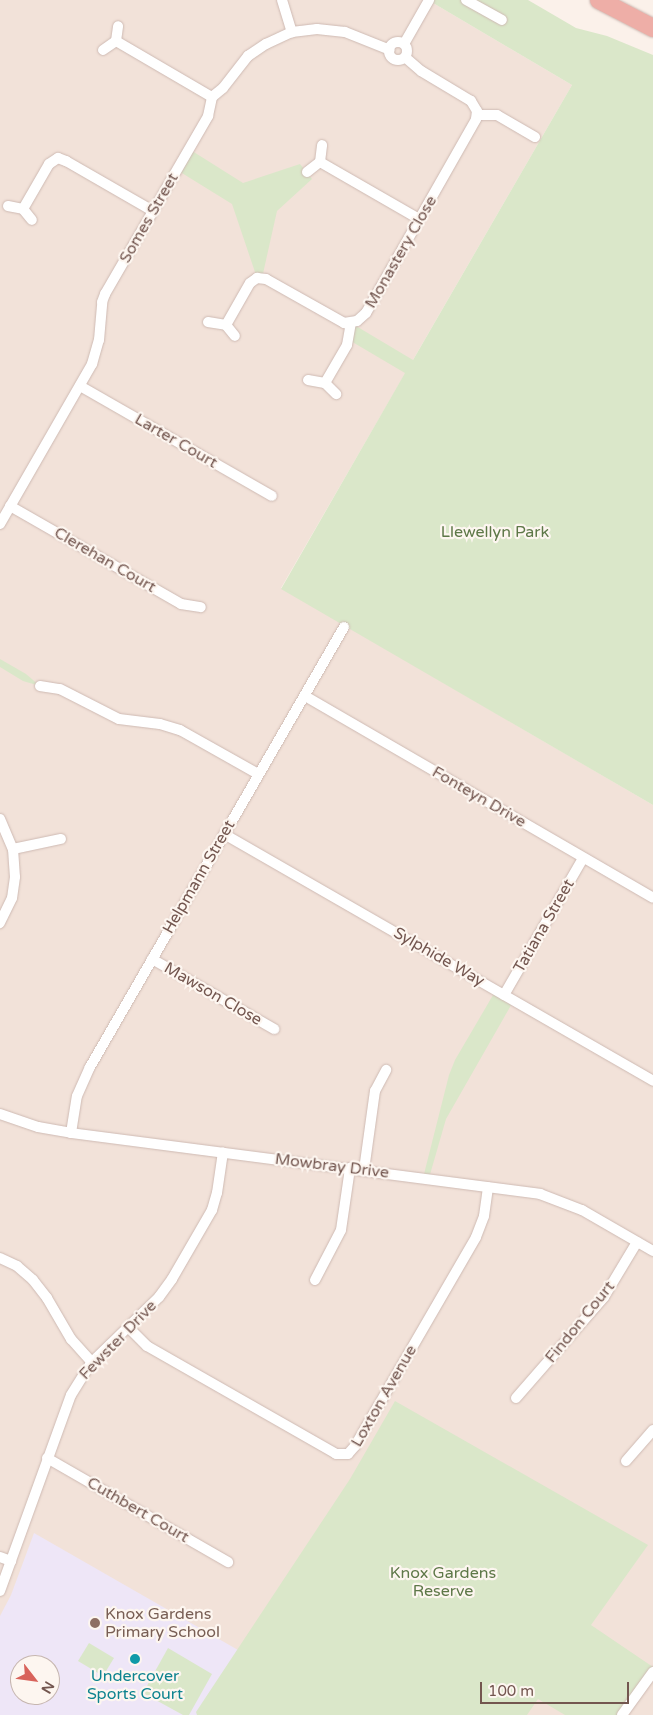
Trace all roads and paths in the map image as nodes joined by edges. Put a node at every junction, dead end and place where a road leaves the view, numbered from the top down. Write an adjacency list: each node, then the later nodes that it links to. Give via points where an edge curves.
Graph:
1 (282, 0): 8 (street)
2 (429, 0): 10 (street)
3 (466, 0): 5 (street)
4 (599, 0): 7 (highway)
5 (502, 20)
6 (118, 26): 9 (street)
7 (653, 28)
8 (292, 32): 12 (street, Somes Street, via 317,29 345,32); 14 (street, Somes Street, via 254,51)
9 (116, 41): 11 (street); 14 (street)
10 (404, 44): 12 (street, via 395,43); 13 (street, via 407,50)
11 (103, 50)
12 (390, 50): 13 (street, via 395,59)
13 (405, 57): 15 (street, via 421,71 467,97)
14 (212, 97): 22 (street, Somes Street, via 208,116)
15 (477, 115): 16 (street, via 497,115); 23 (street, Monastery Close)
16 (535, 136)
17 (322, 145): 18 (street)
18 (320, 162): 19 (street); 23 (street)
19 (307, 172)
20 (8, 206): 21 (street)
21 (23, 209): 22 (street, via 49,164 58,158); 24 (street)
22 (153, 211): 31 (street, Somes Street, via 105,294 95,356)
23 (419, 219): 26 (street, Monastery Close, via 366,313)
24 (32, 220)
25 (208, 322): 27 (street)
26 (351, 324): 27 (street, Monastery Close, via 260,277 250,283); 30 (street, via 347,345)
27 (226, 325): 28 (street)
28 (235, 336)
29 (308, 380): 30 (street)
30 (325, 383): 32 (street)
31 (80, 386): 33 (street, Larter Court); 34 (street, Somes Street)
32 (336, 394)
33 (272, 496)
34 (10, 506): 35 (street, Somes Street); 36 (street, Clerehan Court, via 181,604)
35 (0, 524)
36 (201, 607)
37 (344, 627): 39 (street, Helpmann Street)
38 (40, 686): 40 (street, via 60,689 119,719 180,730)
39 (304, 696): 40 (street, Helpmann Street); 45 (street, Fonteyn Drive)
40 (258, 774): 42 (street, Helpmann Street)
41 (0, 819): 44 (street)
42 (224, 834): 48 (street, Helpmann Street); 49 (street, Sylphide Way)
43 (61, 839): 44 (street)
44 (13, 849): 47 (street, via 14,887)
45 (583, 858): 46 (street, Fonteyn Drive); 49 (street, Tatiana Street)
46 (653, 898)
47 (0, 923)
48 (152, 958): 50 (street, Mawson Close); 54 (street, Helpmann Street, via 84,1078)
49 (504, 994): 52 (street, Sylphide Way)
50 (274, 1029)
51 (386, 1070): 57 (street, via 375,1091)
52 (653, 1081)
53 (0, 1114): 54 (street, Mowbray Drive, via 38,1127)
54 (71, 1133): 55 (street, Mowbray Drive)
55 (223, 1152): 56 (street, Mowbray Drive); 63 (street, Fewster Drive, via 216,1202 208,1218 166,1288)
56 (350, 1168): 57 (street, Mowbray Drive); 62 (street, via 341,1230)
57 (364, 1170): 58 (street, Mowbray Drive)
58 (488, 1186): 59 (street, Mowbray Drive, via 540,1194 566,1203); 63 (street, Loxton Avenue, via 484,1216 476,1237 348,1454 336,1454 147,1346)
59 (637, 1242): 60 (street, Mowbray Drive); 65 (street, Findon Court, via 604,1298)
60 (653, 1251)
61 (0, 1258): 64 (street, via 17,1266 33,1280 71,1339)
62 (315, 1280)
63 (128, 1327): 64 (street, Fewster Drive)
64 (92, 1362): 67 (street, Fewster Drive, via 70,1395)
65 (516, 1398)
66 (653, 1430): 68 (street)
67 (47, 1458): 70 (street, Fewster Drive); 71 (street, Cuthbert Court)
68 (626, 1461)
69 (0, 1557): 70 (street)
70 (11, 1561): 72 (street, Fewster Drive)
71 (228, 1562)
72 (0, 1591)
73 (653, 1672): 74 (street)
74 (622, 1715)

